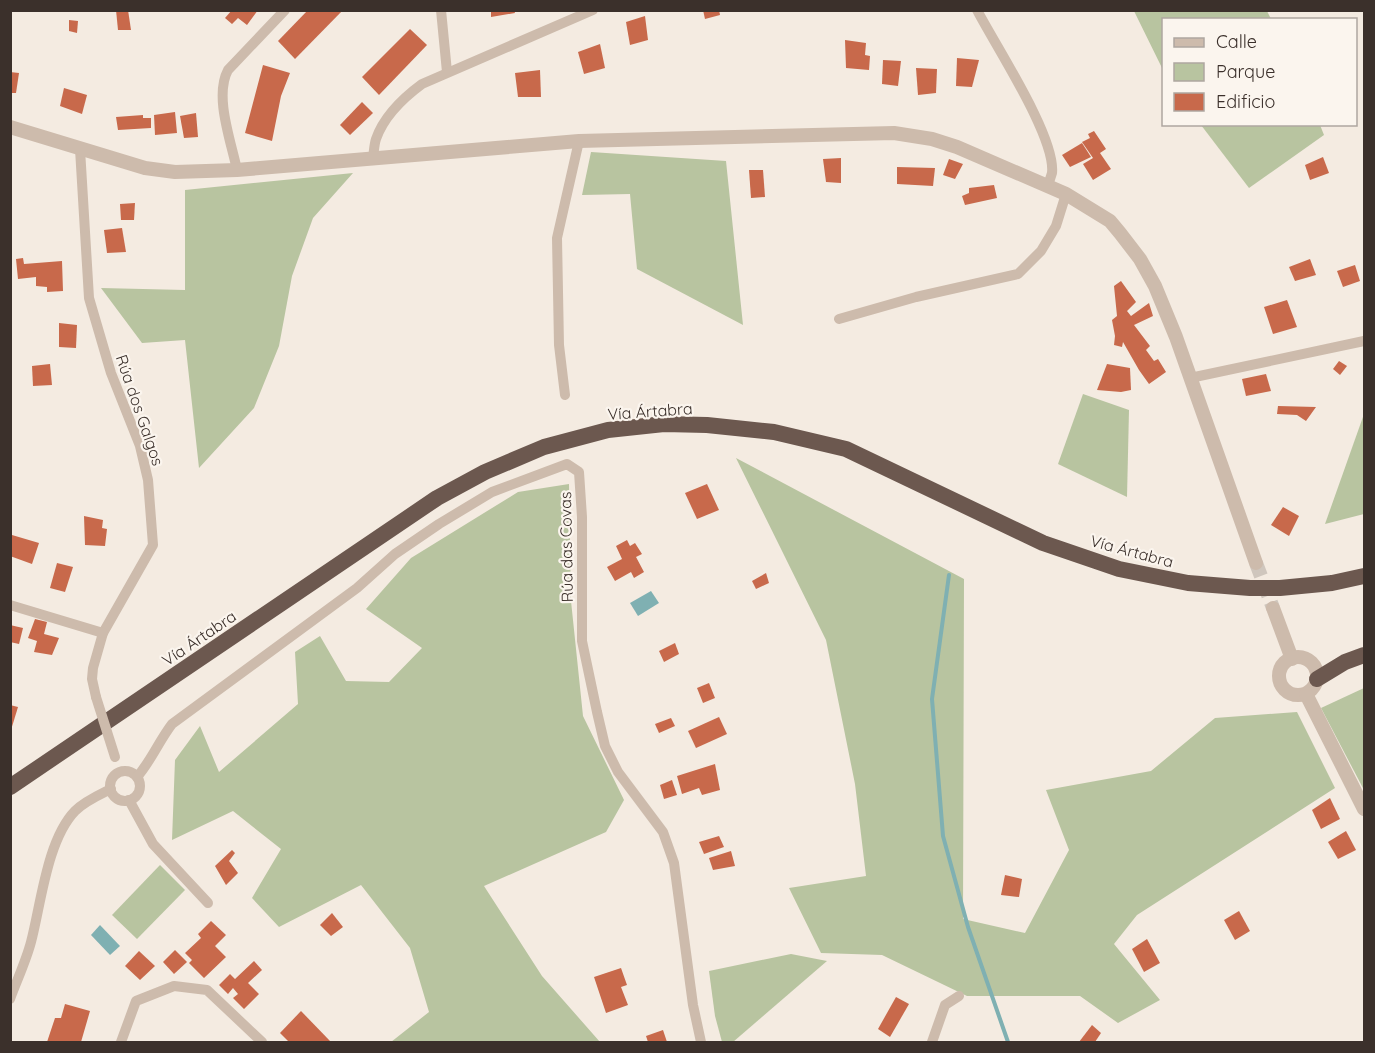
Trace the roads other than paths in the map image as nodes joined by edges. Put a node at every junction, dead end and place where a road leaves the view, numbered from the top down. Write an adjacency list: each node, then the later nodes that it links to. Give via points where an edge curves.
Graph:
1 (285, 10): 10 (street, via 225,75 222,100)
2 (441, 10): 5 (street)
3 (977, 10): 11 (street, via 1038,122 1052,172)
4 (588, 12): 5 (street)
5 (447, 72): 9 (street, via 405,96 376,139)
6 (10, 127): 8 (street)
7 (579, 141): 9 (street); 11 (street, via 894,134 957,147); 16 (street, via 557,238 559,345)
8 (80, 149): 10 (street, via 144,168 176,172); 21 (street, Rúa dos Galgos, via 89,298 111,373 140,446 152,514 153,545)
9 (373, 158): 10 (street)
10 (237, 170)
11 (1047, 186): 12 (street)
12 (1066, 194): 13 (street, via 1056,226 1041,251 1018,274); 15 (street, via 1110,222 1140,259)
13 (839, 319)
14 (1365, 341): 15 (street)
15 (1190, 378): 17 (street)
16 (565, 395)
17 (1256, 563)
18 (1365, 576): 28 (highway, Vía Ártabra, via 1280,588 1188,584 1119,569 1043,543 846,449 774,432 708,425 664,424 608,430 544,447 484,472 437,498)
19 (10, 605): 21 (street)
20 (1273, 608): 23 (street)
21 (103, 633): 26 (street, Rúa dos Galgos, bridge, via 92,679)
22 (1365, 655): 24 (highway)
23 (1292, 659): 24 (street, via 1310,662); 25 (street, via 1280,672 1281,684 1294,695)
24 (1317, 679): 25 (street)
25 (1306, 694): 31 (street)
26 (119, 772): 27 (street, via 127,771); 29 (street, via 112,779)
27 (137, 777): 30 (street, via 139,790); 37 (street, Rúa das Covas, via 172,724 357,588 395,554 492,492 567,464 579,472 582,641 597,712 605,746 618,772 663,832 674,863)
28 (10, 787)
29 (111, 789): 30 (street, via 117,798); 34 (street, via 75,811 59,835 31,942)
30 (129, 800): 32 (street, via 153,844)
31 (1365, 809)
32 (208, 903)
33 (959, 996): 38 (street, via 945,1005)
34 (10, 999)
35 (122, 1042): 36 (street, via 136,1001 174,986 207,990)
36 (262, 1042)
37 (701, 1042)
38 (932, 1042)

